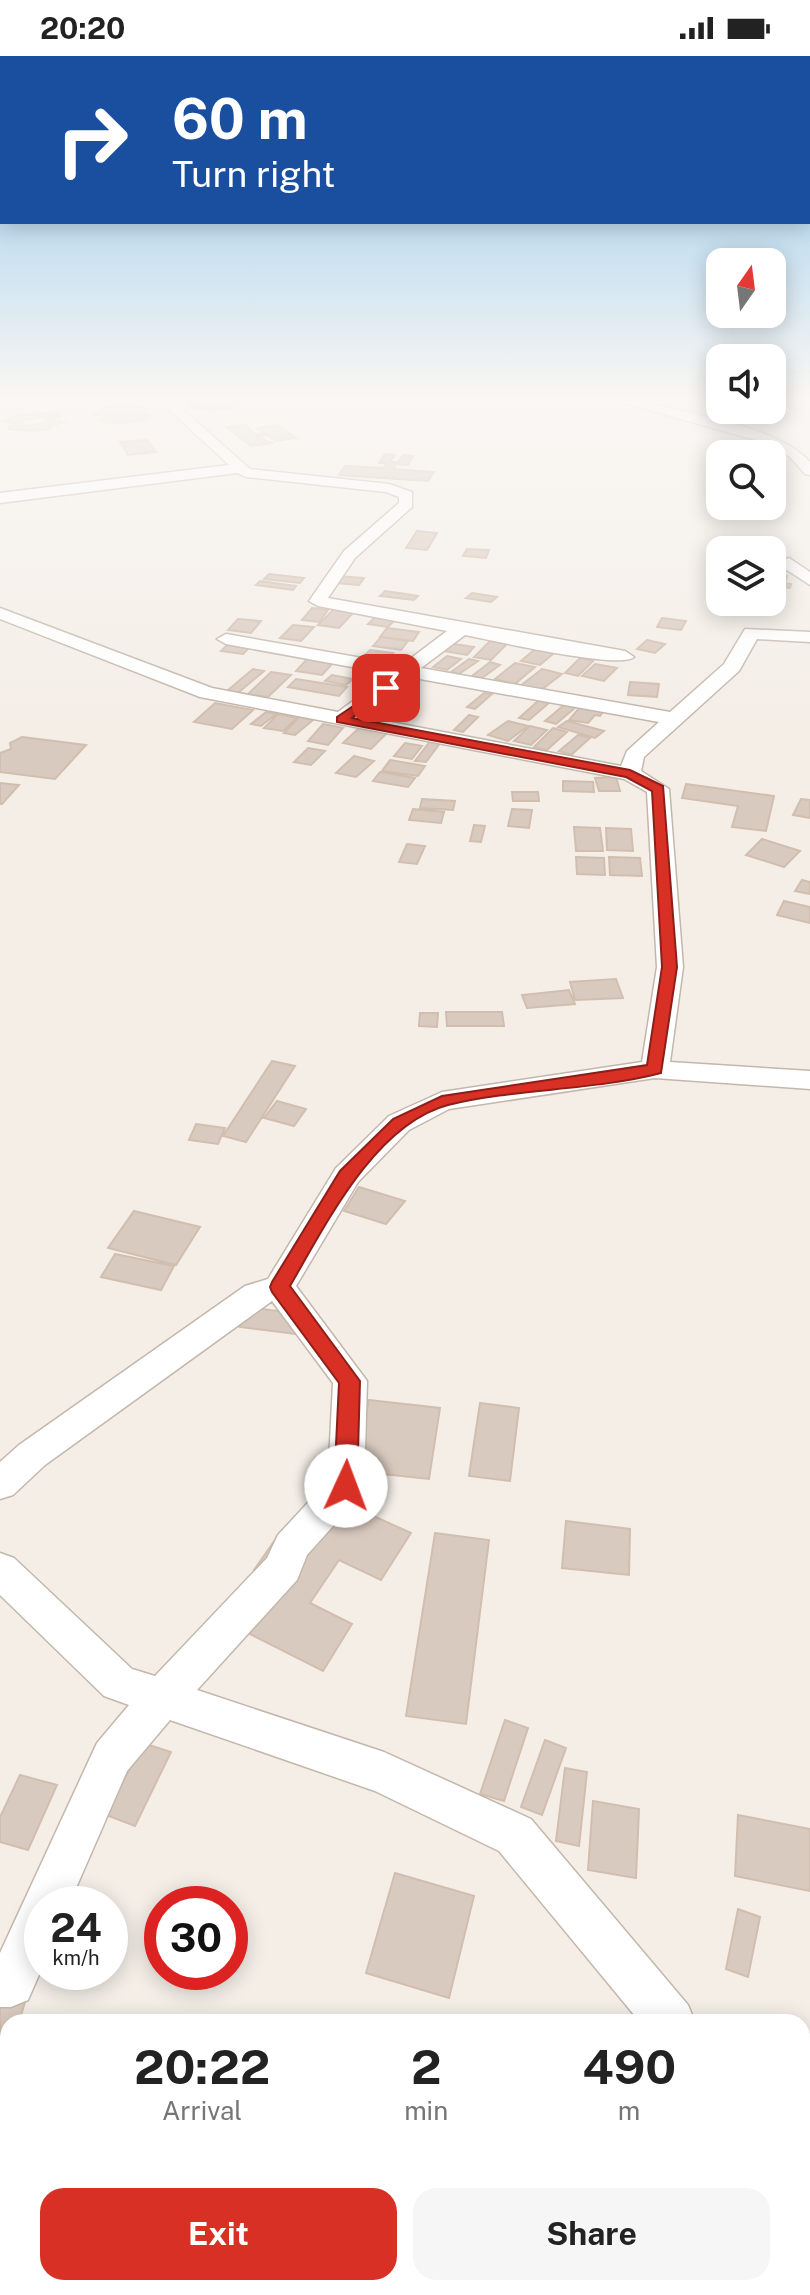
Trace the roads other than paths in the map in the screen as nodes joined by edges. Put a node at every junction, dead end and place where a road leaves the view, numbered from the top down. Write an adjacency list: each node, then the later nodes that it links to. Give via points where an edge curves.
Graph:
1 (406, 505): 5 (street, via 331,575 318,601)
2 (786, 564): 3 (street)
3 (810, 580)
4 (0, 613): 10 (street, via 207,693)
5 (460, 630): 8 (street); 9 (street)
6 (810, 637): 11 (street, via 751,633 732,667)
7 (226, 639): 9 (street)
8 (625, 657)
9 (408, 672): 10 (street); 11 (street)
10 (342, 719): 12 (street)
11 (675, 719): 12 (street, via 634,755)
12 (630, 774): 13 (street, via 658,789 663,843 670,967)
13 (655, 1069): 14 (street); 15 (street, via 442,1101 399,1123 347,1175)
14 (810, 1080)
15 (279, 1287): 16 (street, via 257,1294 32,1455); 18 (street, via 350,1381 346,1486 291,1546 283,1568)
16 (0, 1484)
17 (0, 1570): 18 (street, via 119,1683)
18 (163, 1697): 19 (street, via 112,1757); 22 (street, via 384,1773 515,1835)
19 (54, 1886)
20 (24, 1954): 21 (street, via 11,1983)
21 (0, 1983)
22 (664, 2014)

